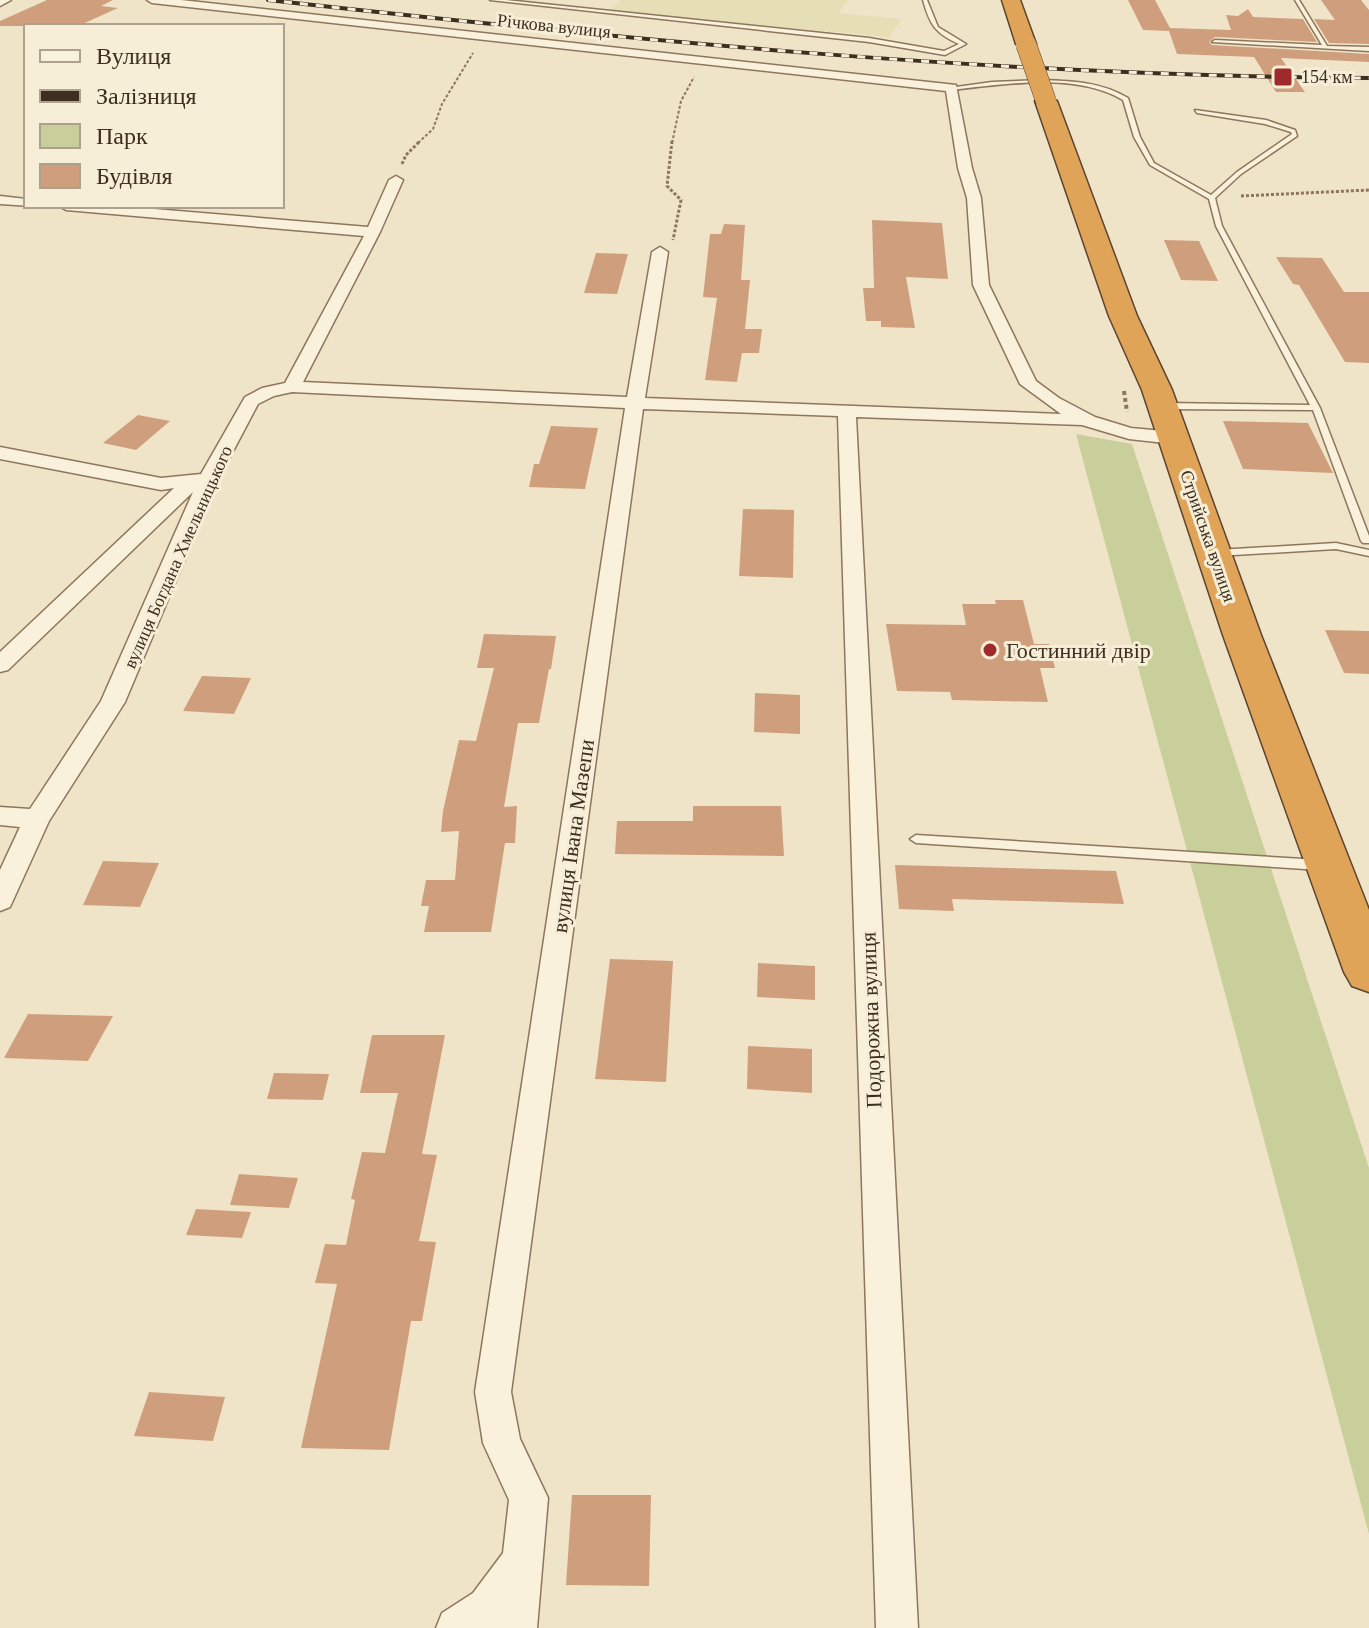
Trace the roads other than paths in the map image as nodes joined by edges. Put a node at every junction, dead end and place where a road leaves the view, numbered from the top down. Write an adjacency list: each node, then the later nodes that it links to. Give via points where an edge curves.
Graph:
1 (6, 0): 7 (street)
2 (152, 0): 11 (street, Річкова вулиця)
3 (492, 0): 4 (lane, via 869,40 945,53 963,44 939,34)
4 (925, 0)
5 (1011, 0): 22 (highway, Стрийська вулиця, bridge, via 1123,316)
6 (1297, 0): 9 (lane)
7 (0, 3)
8 (1215, 42): 9 (lane)
9 (1325, 46): 10 (lane)
10 (1369, 49)
11 (952, 88): 14 (lane, via 1013,81 1114,91 1126,99 1152,164); 25 (street, via 974,198 981,285 1029,384)
12 (1197, 111): 14 (lane, via 1277,125 1295,135 1255,160)
13 (396, 180): 18 (street)
14 (1212, 198): 23 (lane, via 1219,226)
15 (0, 200): 16 (street)
16 (24, 203)
17 (90, 208): 18 (street)
18 (373, 232): 20 (street)
19 (660, 252): 21 (street, вулиця Івана Мазепи)
20 (292, 387): 21 (street); 28 (street, вулиця Богдана Хмельницького, via 251,401)
21 (635, 403): 24 (street); 40 (street, вулиця Івана Мазепи, via 493,1392 502,1443 529,1498)
22 (1162, 406): 23 (lane); 26 (highway, Стрийська вулиця)
23 (1316, 408): 29 (lane)
24 (847, 411): 25 (street); 43 (street, Подорожна вулиця)
25 (1088, 421): 26 (street)
26 (1174, 438): 31 (highway, Стрийська вулиця)
27 (0, 453): 28 (street, via 145,482)
28 (202, 479): 33 (street); 35 (street, вулиця Богдана Хмельницького, via 113,702)
29 (1368, 541): 30 (lane)
30 (1336, 546): 31 (lane); 32 (lane)
31 (1214, 553): 37 (highway, Стрийська вулиця)
32 (1369, 553)
33 (0, 665)
34 (0, 816): 35 (street)
35 (37, 819): 38 (street, вулиця Богдана Хмельницького)
36 (916, 839): 37 (lane)
37 (1329, 866): 39 (highway, Стрийська вулиця)
38 (0, 900)
39 (1369, 972)
40 (525, 1557): 41 (street, via 488,1608); 42 (street, вулиця Івана Мазепи)
41 (457, 1628)
42 (516, 1628)
43 (897, 1628)

